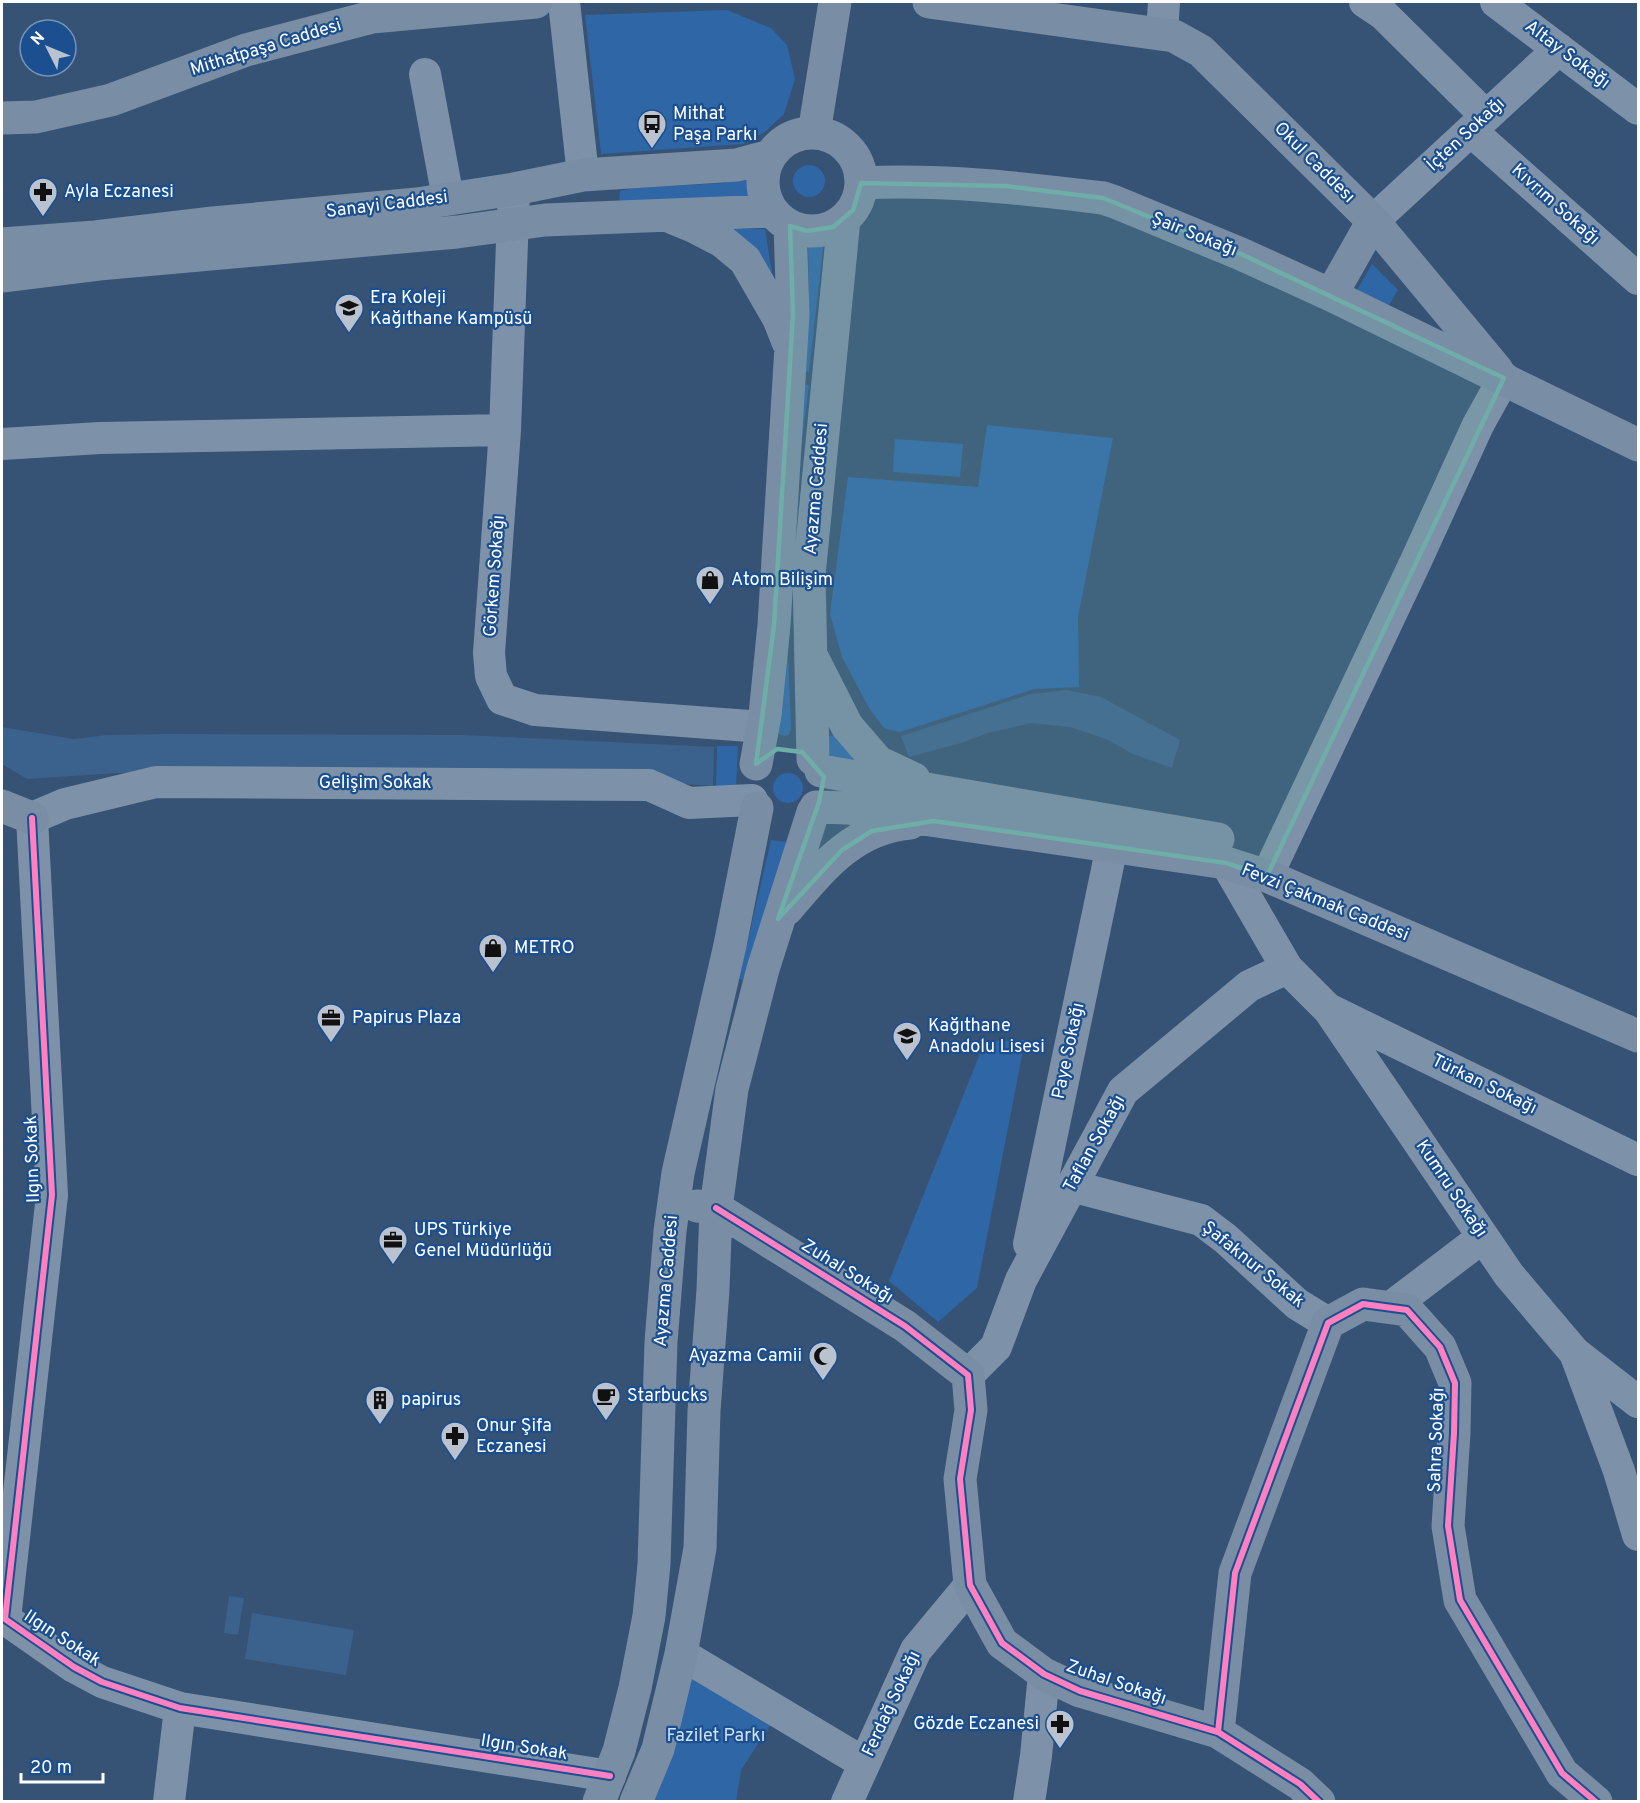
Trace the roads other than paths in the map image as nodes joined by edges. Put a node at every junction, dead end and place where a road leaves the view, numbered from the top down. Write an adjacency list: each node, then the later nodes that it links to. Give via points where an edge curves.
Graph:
1 (536, 2): 12 (main road, Mithatpaşa Caddesi, via 372,17 246,50 111,100 36,117)
2 (564, 2): 16 (street)
3 (836, 2): 14 (main road)
4 (929, 2): 8 (main road, Okul Caddesı)
5 (1164, 2): 8 (street)
6 (1365, 2): 13 (street, Kıvrım Sokağı, via 1383,14)
7 (1496, 2): 9 (street, Altay Sokağı)
8 (1162, 34): 23 (main road, Okul Caddesı, via 1201,51)
9 (1559, 50): 11 (street, Altay Sokağı); 13 (street, İçten Sokağı)
10 (425, 74): 19 (street)
11 (1638, 109)
12 (2, 118)
13 (1478, 123): 23 (street, İçten Sokağı); 27 (street, Kıvrım Sokağı)
14 (814, 133): 15 (main road, via 796,135); 17 (main road, via 838,140 848,148 860,171)
15 (770, 156): 16 (main road, Sanayi Caddesi, via 737,165); 21 (main road, via 762,184 765,198)
16 (582, 175): 18 (main road, Sanayi Caddesi)
17 (861, 183): 22 (main road, via 853,210); 28 (main road, Şair Sokağı, via 1006,186 1103,198)
18 (514, 189): 19 (main road, Sanayi Caddesi); 24 (street, Görkem Sokağı)
19 (448, 198): 25 (main road, Sanayi Caddesi)
20 (666, 216): 21 (main road, Sanayi Caddesi); 24 (main road, Sanayi Caddesi); 29 (main road, via 722,241 745,260 779,319)
21 (781, 219): 22 (main road, via 807,231 820,231); 29 (main road, Ayazma Caddesi, via 793,314)
22 (844, 219): 34 (main road, Ayazma Caddesi, via 809,575)
23 (1373, 221): 28 (main road); 30 (main road, Okul Caddesı)
24 (514, 224): 26 (main road, Sanayi Caddesi); 31 (street, Görkem Sokağı)
25 (2, 244)
26 (2, 276)
27 (1638, 279)
28 (1331, 295): 30 (main road, Şair Sokağı)
29 (791, 349): 35 (main road, Ayazma Caddesi, via 774,625)
30 (1504, 378): 33 (main road, Okul Caddesı); 45 (street, via 1478,425)
31 (505, 430): 32 (street, via 100,438); 35 (street, Görkem Sokağı, via 489,653 491,676 502,699 535,710)
32 (2, 444)
33 (1638, 445)
34 (810, 653): 37 (main road, Ayazma Caddesi); 40 (main road, via 847,726 878,762)
35 (763, 727): 36 (main road, Ayazma Caddesi)
36 (756, 764): 37 (main road, via 771,752 790,748 802,752); 38 (main road, Ayazma Caddesi, via 749,781)
37 (817, 765): 40 (main road, Fevzi Çakmak Caddesi); 41 (main road, via 824,777 823,792)
38 (754, 804): 41 (main road, via 777,821 802,819); 42 (street, Gelişim Sokak, via 689,803 649,785 156,782 65,804); 53 (main road, Ayazma Caddesi, via 730,945)
39 (2, 806): 42 (main road)
40 (938, 807): 41 (main road, Fevzi Çakmak Caddesi); 43 (main road, Fevzi Çakmak Caddesi); 46 (main road, via 872,831 842,850)
41 (814, 810): 46 (main road)
42 (17, 821): 66 (street, Ilgın Sokak, via 52,1195)
43 (1114, 833): 44 (main road, Fevzi Çakmak Caddesi); 45 (main road, Fevzi Çakmak Caddesi, via 1233,842); 56 (street, Paye Sokağı)
44 (1226, 863): 45 (main road, Fevzi Çakmak Caddesi); 47 (street, Kumru Sokağı)
45 (1271, 867): 49 (main road, Fevzi Çakmak Caddesi); 50 (main road, Fevzi Çakmak Caddesi)
46 (778, 919): 54 (main road, via 732,1089)
47 (1287, 968): 48 (street, Kumru Sokağı); 52 (street, Taflan Sokağı, via 1250,986 1123,1091)
48 (1329, 1010): 51 (street, Türkan Sokağı); 55 (street, Kumru Sokağı)
49 (1638, 1011)
50 (1638, 1036)
51 (1638, 1160)
52 (1071, 1186): 56 (street, Taflan Sokağı); 58 (street, Şafaknur Sokak, via 1201,1220 1297,1304)
53 (674, 1204): 54 (main road); 60 (main road, Ayazma Caddesi)
54 (716, 1208): 61 (main road, Zuhal Sokağı, via 905,1326); 63 (main road)
55 (1483, 1237): 57 (street); 59 (street, Kumru Sokağı, via 1509,1275)
56 (1021, 1280): 61 (street, Taflan Sokağı, via 996,1347)
57 (1391, 1307): 58 (main road, Sahra Sokağı, via 1363,1304); 78 (main road, Sahra Sokağı, via 1407,1310 1440,1347 1455,1383 1448,1526 1460,1600 1562,1773)
58 (1328, 1323): 70 (main road, via 1235,1573)
59 (1575, 1353): 62 (street); 64 (street, Kumru Sokağı)
60 (660, 1354): 63 (main road, via 677,1355 685,1365 686,1432); 72 (main road, Ayazma Caddesi, via 649,1616 619,1750)
61 (968, 1375): 65 (main road, Zuhal Sokağı, via 971,1410 960,1479)
62 (1638, 1402)
63 (702, 1464): 67 (main road, via 700,1548)
64 (1638, 1535)
65 (970, 1585): 68 (main road, Zuhal Sokağı, via 1002,1643); 71 (street, Ferdağ Sokağı, via 916,1650)
66 (3, 1618): 69 (street, Ilgın Sokak, via 102,1682)
67 (681, 1654): 71 (street); 74 (main road, via 658,1749)
68 (1044, 1674): 70 (main road, Zuhal Sokağı, via 1080,1690); 76 (street)
69 (180, 1708): 72 (street, Ilgın Sokak); 73 (street)
70 (1218, 1732): 77 (main road, Zuhal Sokağı, via 1300,1784)
71 (864, 1763): 75 (street, Ferdağ Sokağı)
72 (604, 1789)
73 (169, 1802)
74 (636, 1802)
75 (847, 1802)
76 (1029, 1802)
77 (1319, 1802)
78 (1596, 1802)

